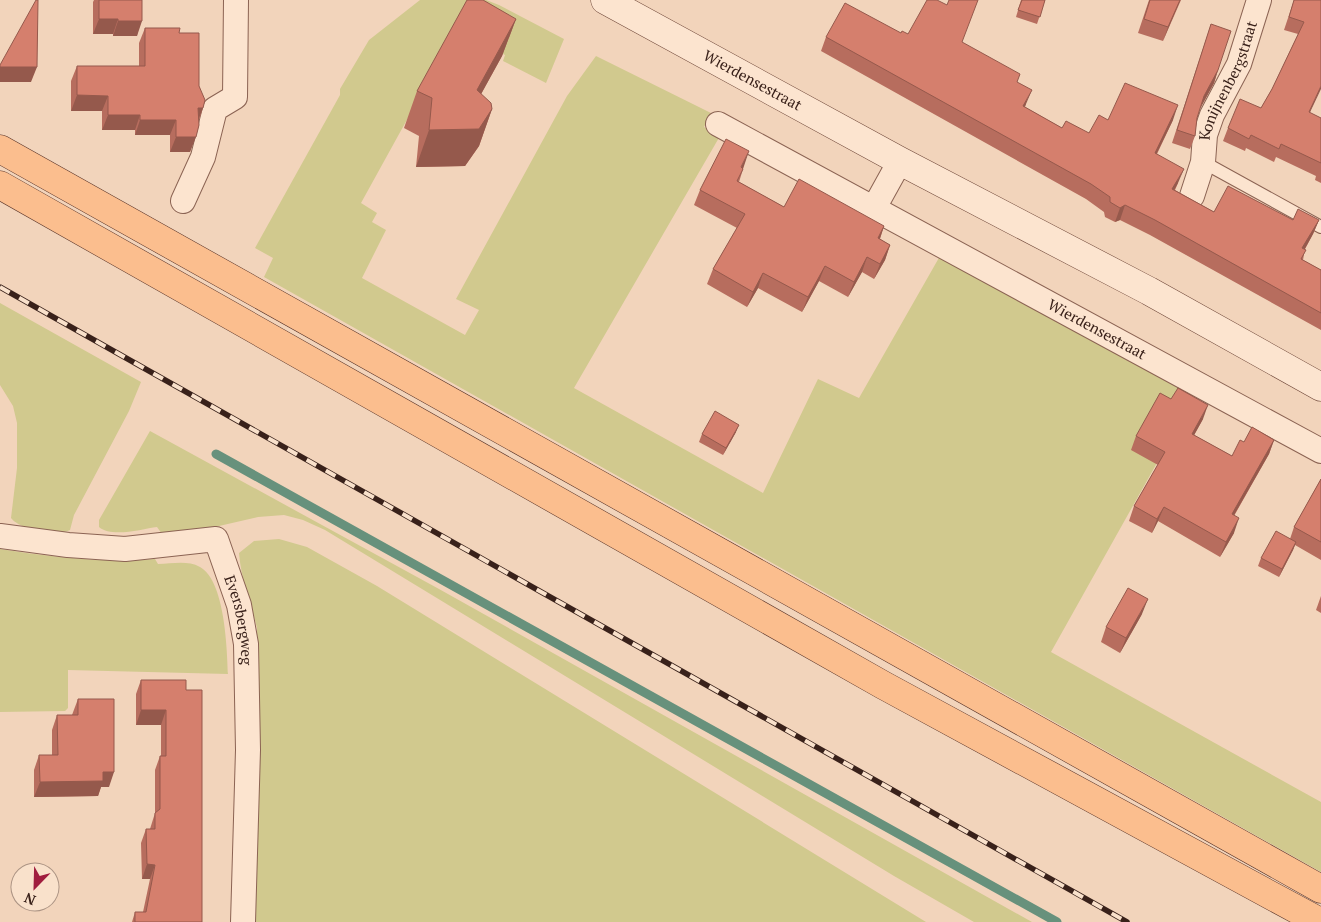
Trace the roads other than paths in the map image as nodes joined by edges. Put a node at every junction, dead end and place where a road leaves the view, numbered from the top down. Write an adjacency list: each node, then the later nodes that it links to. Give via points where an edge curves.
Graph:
1 (236, 0): 10 (street, via 235,96 215,109 203,157)
2 (605, 0): 6 (street, Wierdensestraat)
3 (1259, 0): 7 (street, Konijnenbergstraat, via 1239,64 1212,114 1205,135)
4 (718, 124): 11 (street, Wierdensestraat)
5 (0, 150): 16 (main road)
6 (900, 161): 11 (street); 13 (street, Wierdensestraat, via 1149,291)
7 (1203, 162): 9 (street, Konijnenbergstraat); 12 (lane, Konijnenbergstraat)
8 (0, 185): 18 (main road, via 883,685)
9 (1192, 196)
10 (183, 201)
11 (874, 208): 14 (street, Wierdensestraat)
12 (1321, 227)
13 (1321, 387)
14 (1321, 451)
15 (0, 536): 17 (street, Eversbergweg, via 126,549 216,539 232,580 245,636 248,750)
16 (1321, 889)
17 (244, 922)
18 (1320, 922)

